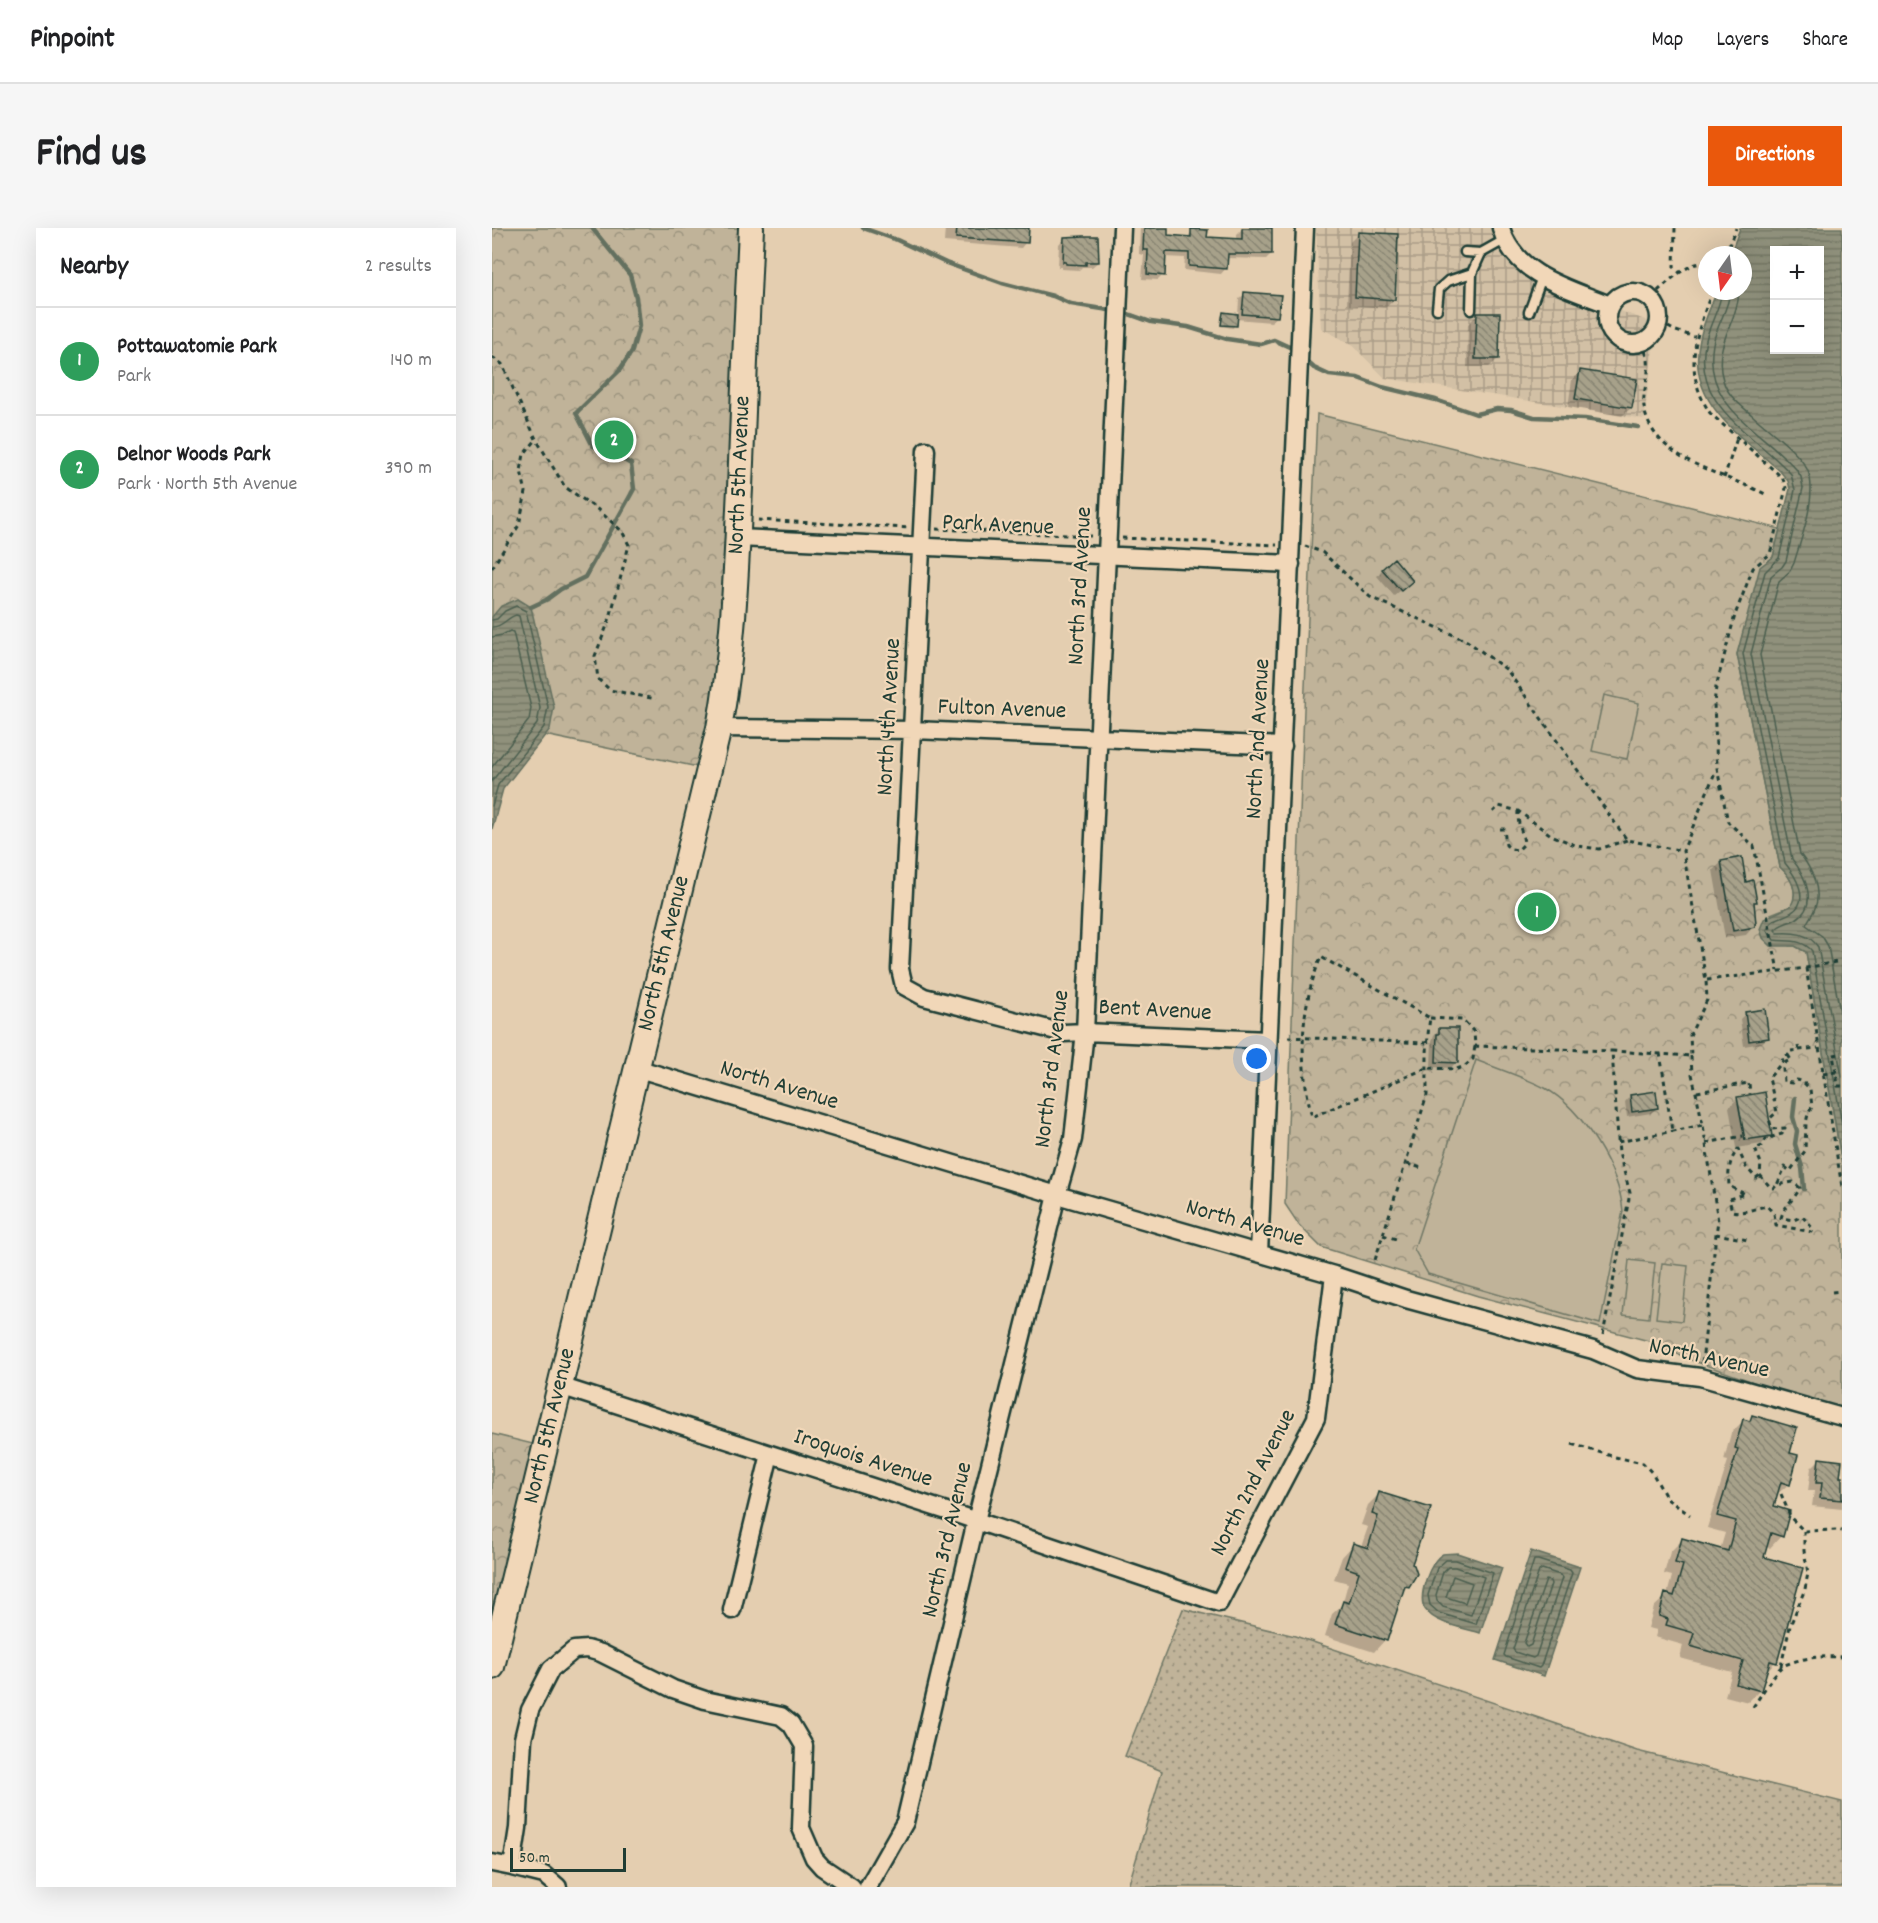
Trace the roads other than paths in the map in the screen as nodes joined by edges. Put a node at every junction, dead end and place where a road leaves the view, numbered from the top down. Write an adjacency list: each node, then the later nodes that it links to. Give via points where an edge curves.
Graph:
1 (1122, 228): 16 (street, North 3rd Avenue)
2 (1305, 228): 17 (street, North 2nd Avenue)
3 (1503, 234): 6 (lane); 8 (street, via 1518,258)
4 (750, 239): 14 (main road, North 5th Avenue)
5 (1465, 252): 6 (lane)
6 (1481, 252): 7 (lane)
7 (1472, 273): 10 (lane, via 1448,281 1439,289); 11 (lane)
8 (1542, 277): 9 (street); 12 (lane)
9 (1610, 304): 9 (street, via 1610,331 1624,342 1642,343 1660,323 1657,305 1651,297 1636,291 1622,294)
10 (1437, 309)
11 (1471, 310)
12 (1528, 312)
13 (926, 450): 15 (street, North 4th Avenue)
14 (738, 538): 15 (street, Park Avenue); 18 (main road, North 5th Avenue, via 732,654)
15 (922, 546): 16 (street, Park Avenue); 19 (street, North 4th Avenue)
16 (1106, 555): 17 (street, Park Avenue); 20 (street, North 3rd Avenue)
17 (1291, 564): 21 (street, North 2nd Avenue)
18 (719, 728): 19 (street, Fulton Avenue); 25 (main road, North 5th Avenue)
19 (914, 730): 20 (street, Fulton Avenue); 22 (street, North 4th Avenue, via 900,969)
20 (1098, 738): 21 (street, Fulton Avenue); 23 (street, North 3rd Avenue)
21 (1283, 746): 24 (street, North 2nd Avenue)
22 (904, 986): 23 (street, Bent Avenue, via 924,997 1064,1033)
23 (1085, 1032): 24 (street, Bent Avenue); 26 (street, North 3rd Avenue, via 1073,1139)
24 (1267, 1040): 27 (street, North 2nd Avenue)
25 (636, 1068): 26 (street, North Avenue); 29 (main road, North 5th Avenue)
26 (1057, 1195): 27 (street, North Avenue); 32 (street, North 3rd Avenue)
27 (1259, 1253): 28 (street, North Avenue)
28 (1334, 1275): 30 (street, North Avenue, via 1406,1299 1593,1350 1637,1369 1700,1377); 33 (street, North 2nd Avenue, via 1317,1418)
29 (560, 1386): 31 (street, Iroquois Avenue); 35 (main road, North 5th Avenue)
30 (1842, 1417)
31 (770, 1454): 32 (street, Iroquois Avenue); 34 (street)
32 (976, 1521): 33 (street, Iroquois Avenue); 40 (street, North 3rd Avenue, via 905,1822)
33 (1219, 1603)
34 (732, 1610)
35 (492, 1667)
36 (492, 1863): 37 (street)
37 (512, 1868): 38 (street, via 544,1875); 39 (street, via 523,1739 530,1710 551,1669 574,1650 587,1649 674,1689 705,1700 781,1716 791,1724 804,1746 801,1828 814,1858)
38 (558, 1887)
39 (852, 1887)
40 (868, 1887)

